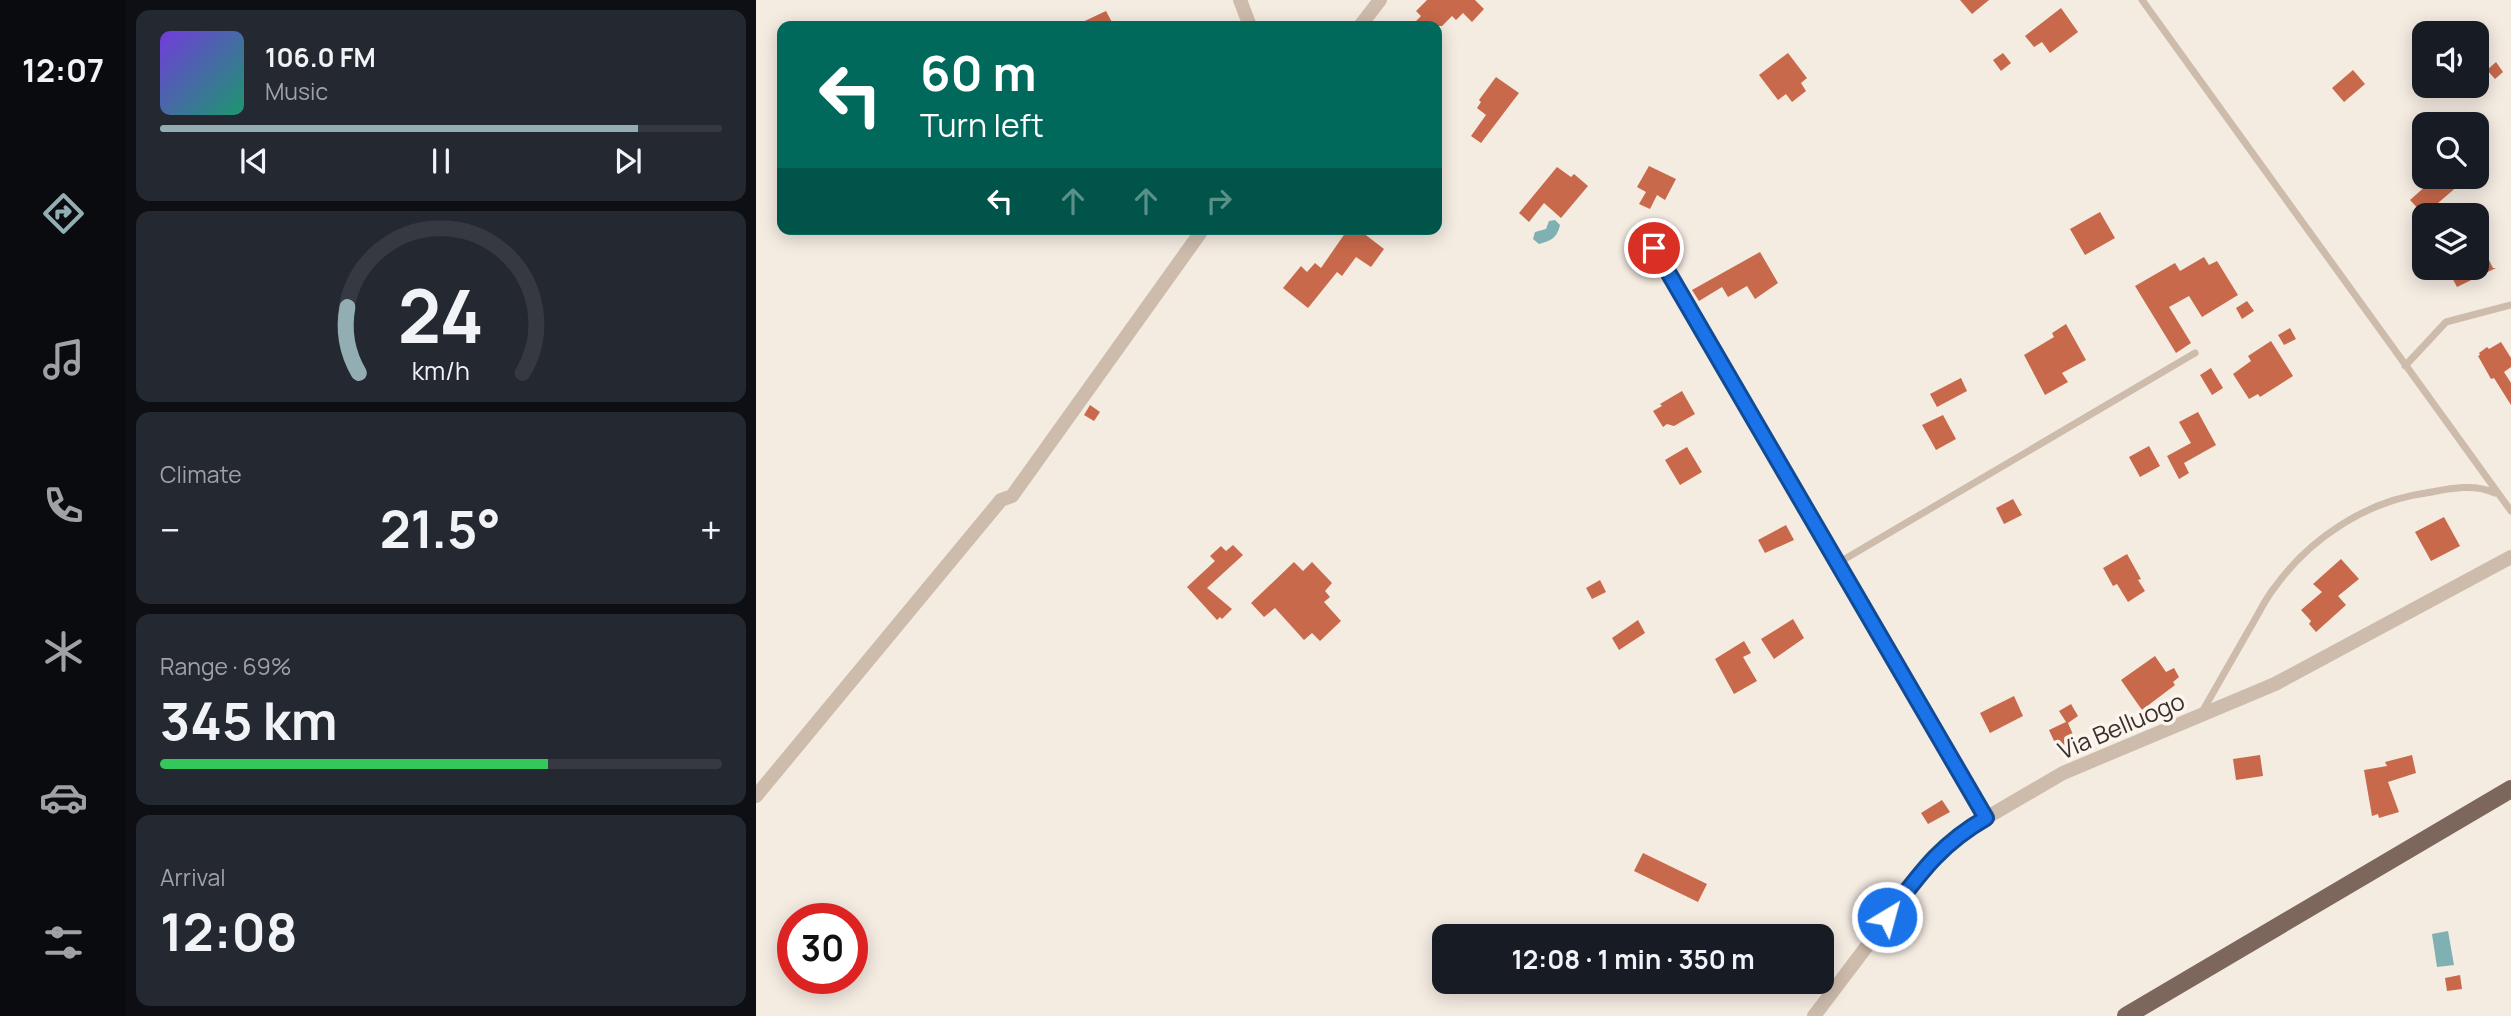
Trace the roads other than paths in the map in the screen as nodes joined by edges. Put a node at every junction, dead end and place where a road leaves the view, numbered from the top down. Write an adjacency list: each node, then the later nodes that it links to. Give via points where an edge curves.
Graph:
1 (1240, 0): 4 (street)
2 (1380, 0): 5 (street)
3 (2142, 0): 10 (lane)
4 (1248, 21)
5 (1364, 21)
6 (1199, 235): 17 (street, via 1012,496 1001,500)
7 (1654, 248): 14 (lane)
8 (2511, 305): 10 (lane, via 2446,322)
9 (2195, 353): 14 (lane)
10 (2405, 366): 11 (lane)
11 (2497, 494): 12 (lane); 15 (lane, via 2462,487 2410,495 2364,511 2326,536 2274,587)
12 (2511, 511)
13 (2511, 557): 15 (street, Via Belluogo, via 2275,684)
14 (1838, 563): 18 (lane)
15 (2200, 716): 18 (street, Via Belluogo, via 2063,773)
16 (2511, 789): 20 (main road)
17 (756, 796)
18 (1986, 818): 19 (street, Via Belluogo, via 1939,851)
19 (1814, 1016)
20 (2126, 1016)

